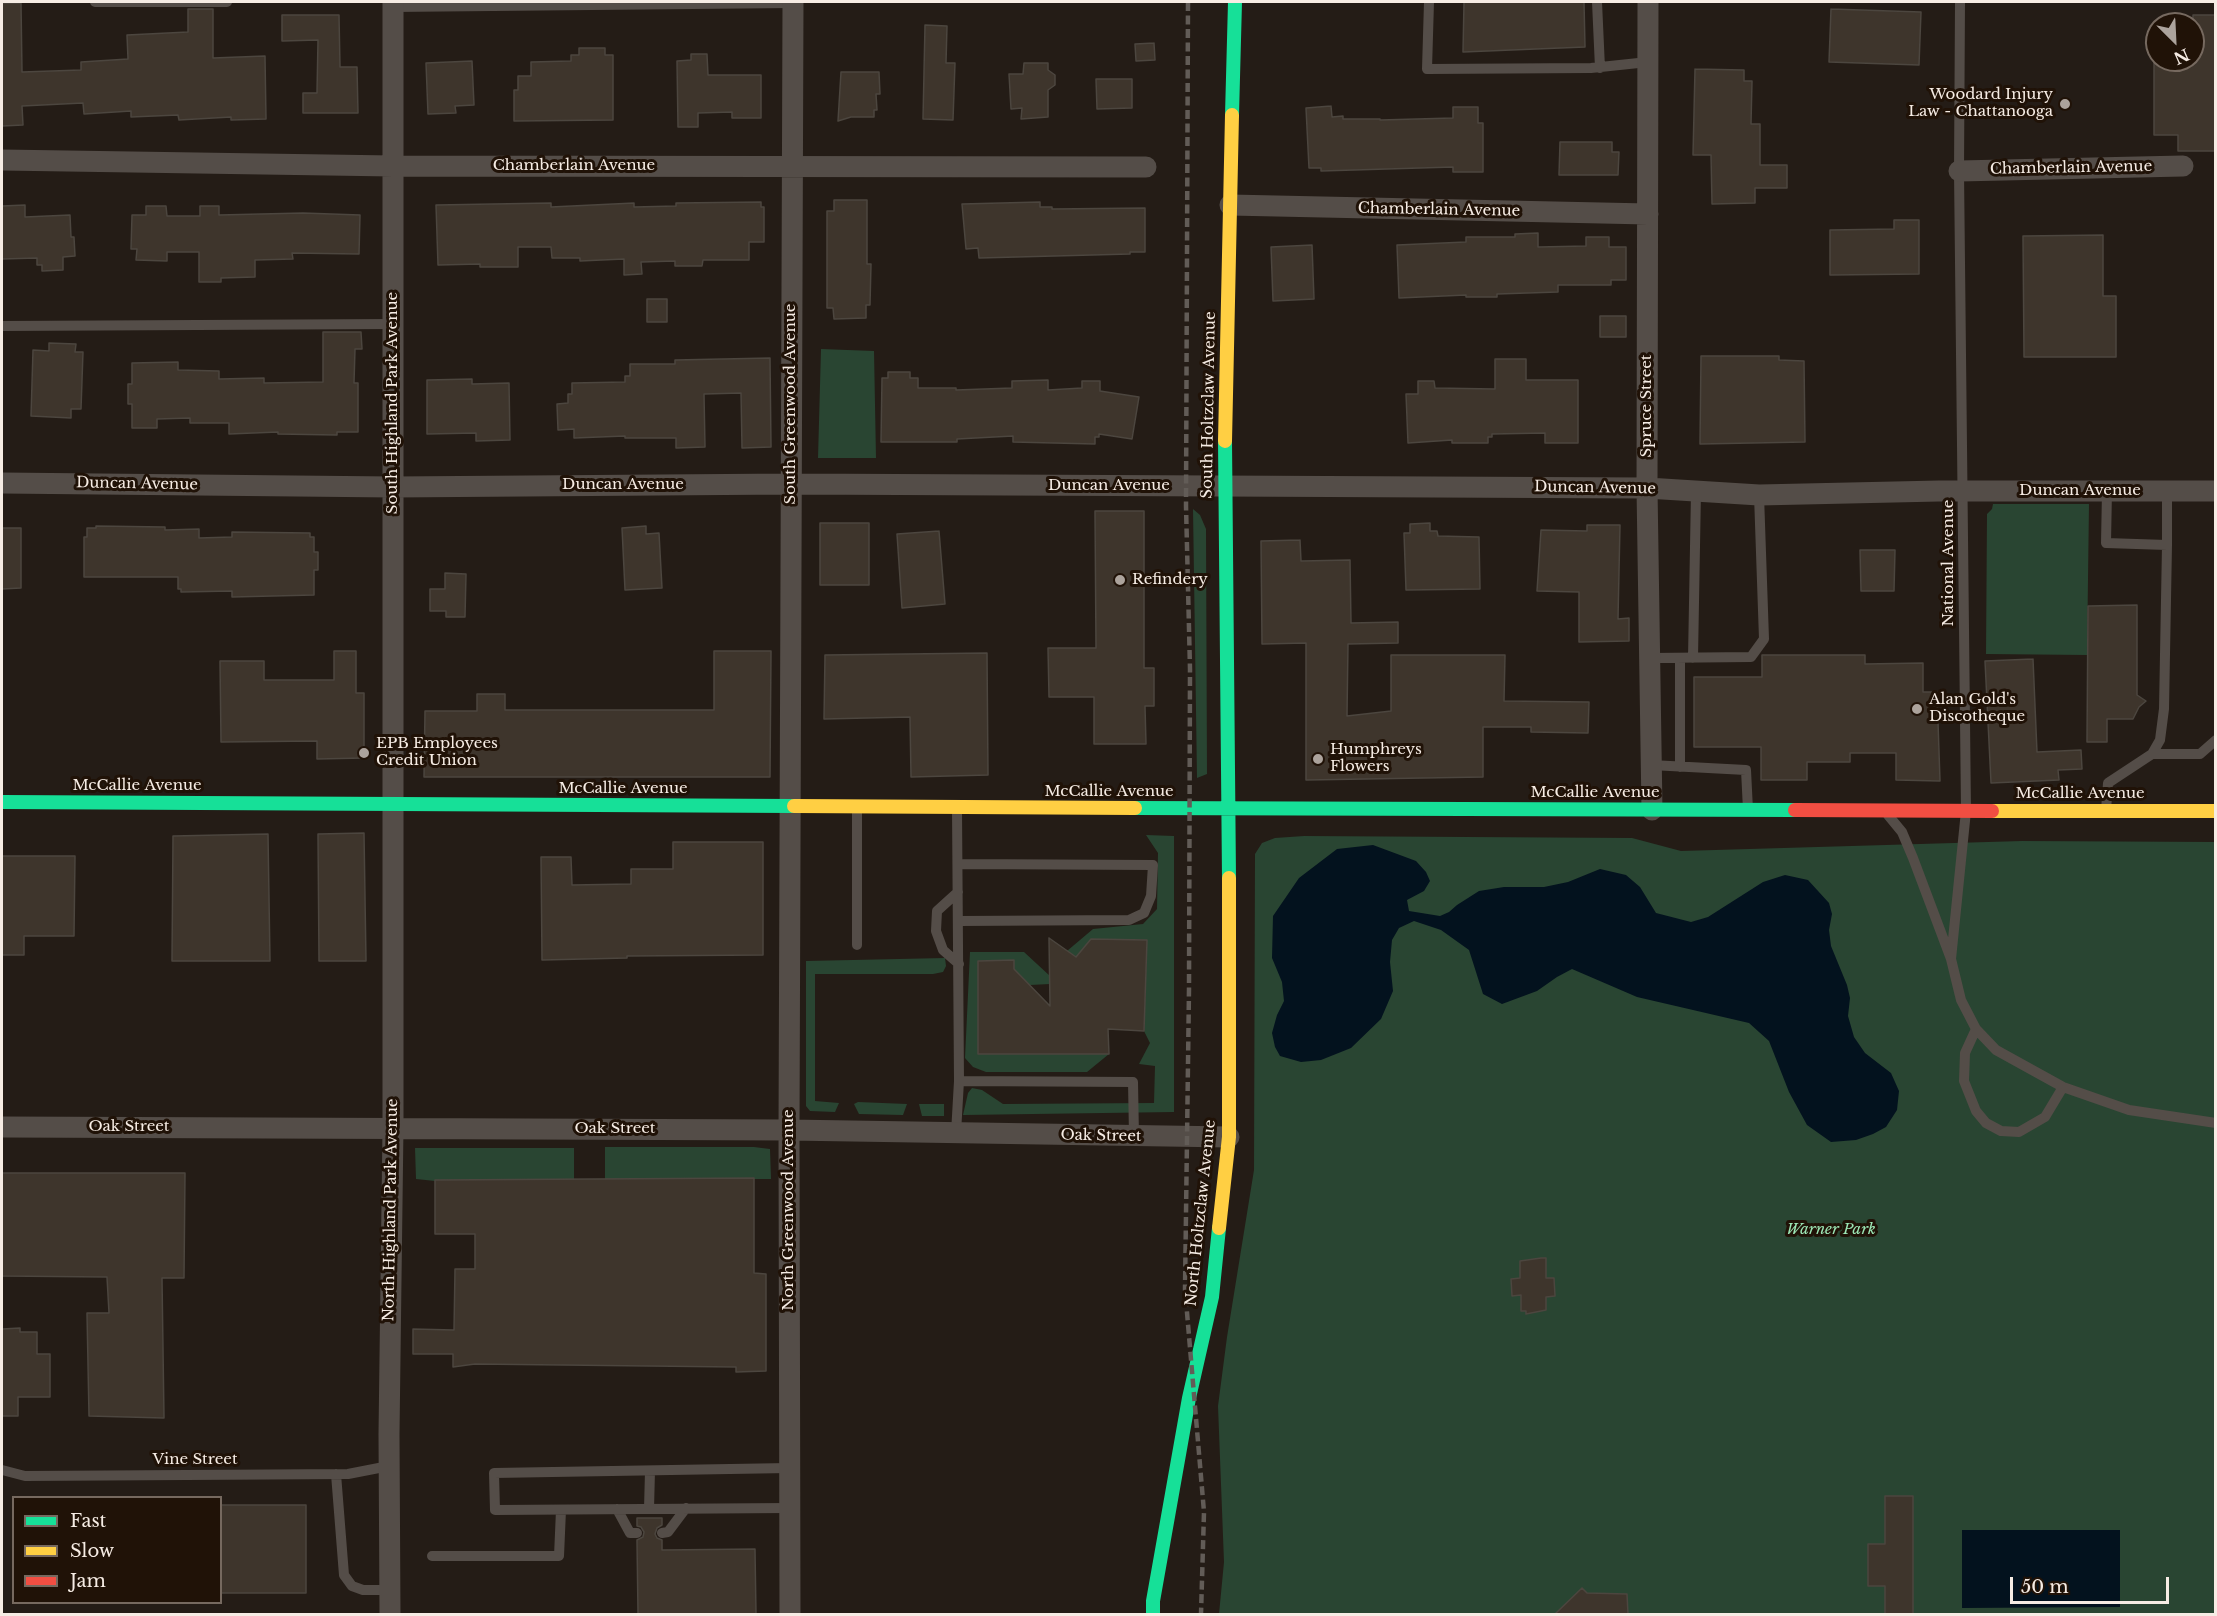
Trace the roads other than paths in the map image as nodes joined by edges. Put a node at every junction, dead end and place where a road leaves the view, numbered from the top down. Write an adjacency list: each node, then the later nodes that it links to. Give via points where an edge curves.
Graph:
1 (95, 2): 2 (lane)
2 (227, 2)
3 (793, 2): 9 (lane); 14 (street, South Greenwood Avenue)
4 (1235, 2): 18 (main road, South Holtzclaw Avenue)
5 (1429, 2): 11 (lane, via 1427,69)
6 (1597, 2): 11 (lane)
7 (1648, 2): 10 (street, Spruce Street)
8 (1960, 2): 17 (lane, National Avenue)
9 (393, 4): 13 (street, South Highland Park Avenue)
10 (1648, 63): 11 (lane); 19 (street, Spruce Street)
11 (1596, 68)
12 (2, 160): 13 (street, Chamberlain Avenue)
13 (393, 166): 14 (street, Chamberlain Avenue); 20 (street, South Highland Park Avenue)
14 (792, 166): 16 (street, Chamberlain Avenue); 23 (street, South Greenwood Avenue)
15 (2183, 166): 17 (street, Chamberlain Avenue)
16 (1146, 167)
17 (1959, 171): 31 (lane, National Avenue)
18 (1230, 205): 19 (street, Chamberlain Avenue); 24 (main road, South Holtzclaw Avenue)
19 (1648, 214): 26 (street, Spruce Street)
20 (393, 324): 21 (lane); 25 (street, South Highland Park Avenue)
21 (2, 326)
22 (2, 483): 25 (street, Duncan Avenue)
23 (791, 484): 24 (street, Duncan Avenue); 25 (street, Duncan Avenue); 43 (street, South Greenwood Avenue)
24 (1224, 486): 26 (street, Duncan Avenue); 46 (main road, South Holtzclaw Avenue)
25 (393, 487): 42 (street, South Highland Park Avenue)
26 (1647, 488): 27 (street, Duncan Avenue); 34 (street, Spruce Street)
27 (1696, 491): 32 (street, Duncan Avenue); 36 (lane)
28 (2107, 491): 29 (street, Duncan Avenue); 31 (street, Duncan Avenue); 33 (lane, via 2106,543)
29 (2167, 491): 30 (street, Duncan Avenue); 33 (lane)
30 (2216, 491)
31 (1964, 492): 32 (street, Duncan Avenue); 51 (lane, National Avenue)
32 (1760, 495): 36 (lane, via 1764,639 1751,657)
33 (2167, 545): 38 (lane, via 2164,709 2160,740)
34 (1650, 658): 35 (lane); 39 (street, Spruce Street)
35 (1680, 658): 36 (lane); 40 (lane)
36 (1693, 658)
37 (2216, 740): 38 (lane, via 2200,754)
38 (2152, 754): 50 (lane, via 2108,783)
39 (1651, 765): 40 (lane); 47 (street, Spruce Street)
40 (1680, 767): 48 (lane, via 1746,770)
41 (2, 802): 42 (main road, McCallie Avenue)
42 (392, 804): 43 (main road, McCallie Avenue); 64 (street, North Highland Park Avenue)
43 (789, 806): 44 (main road, McCallie Avenue); 65 (street, North Greenwood Avenue)
44 (857, 807): 45 (main road, McCallie Avenue); 56 (lane)
45 (957, 807): 46 (main road, McCallie Avenue); 53 (lane)
46 (1229, 809): 47 (main road, McCallie Avenue); 68 (main road, North Holtzclaw Avenue)
47 (1652, 810): 48 (main road, McCallie Avenue)
48 (1748, 810): 49 (main road, McCallie Avenue)
49 (1884, 810): 51 (main road, McCallie Avenue); 57 (lane, via 1902,832)
50 (2106, 810): 51 (main road, McCallie Avenue); 52 (main road, McCallie Avenue)
51 (1966, 811): 57 (lane, National Avenue)
52 (2216, 811)
53 (958, 864): 54 (lane); 55 (lane, via 1153,865 1151,896 1144,913 1129,920)
54 (958, 892): 55 (lane); 58 (lane, via 937,910 936,931 943,950)
55 (959, 921): 58 (lane)
56 (857, 945)
57 (1951, 959): 59 (lane, via 1961,1000)
58 (959, 964): 60 (lane)
59 (1976, 1029): 61 (lane, via 1996,1050); 61 (lane, via 1965,1053 1964,1081 1976,1111 1986,1123 2001,1131 2019,1132 2045,1117)
60 (959, 1081): 66 (lane); 67 (lane, via 1133,1082)
61 (2063, 1087): 62 (lane, via 2129,1110)
62 (2216, 1123)
63 (2, 1127): 64 (street, Oak Street)
64 (393, 1127): 65 (street, Oak Street); 69 (street, North Highland Park Avenue)
65 (789, 1130): 66 (street, Oak Street); 70 (street, North Greenwood Avenue)
66 (956, 1133): 67 (street, Oak Street)
67 (1134, 1136): 68 (street, Oak Street)
68 (1228, 1137): 85 (main road, North Holtzclaw Avenue, via 1212,1297 1189,1398)
69 (389, 1466): 73 (lane, Vine Street); 82 (street, North Highland Park Avenue)
70 (789, 1468): 72 (lane); 75 (street, North Greenwood Avenue)
71 (2, 1470): 73 (lane, Vine Street, via 25,1476)
72 (650, 1471): 77 (lane); 78 (lane, via 494,1473 495,1510)
73 (336, 1474): 82 (lane, via 344,1575 352,1586 363,1590)
74 (686, 1508): 75 (lane); 77 (lane); 80 (lane, via 668,1532)
75 (789, 1508): 84 (street, North Greenwood Avenue)
76 (617, 1509): 77 (lane); 78 (lane); 79 (lane, via 630,1533)
77 (649, 1509)
78 (561, 1510): 81 (lane, via 559,1556)
79 (637, 1533)
80 (662, 1533)
81 (432, 1556)
82 (390, 1590): 83 (street, North Highland Park Avenue)
83 (390, 1614)
84 (790, 1614)
85 (1153, 1614)

